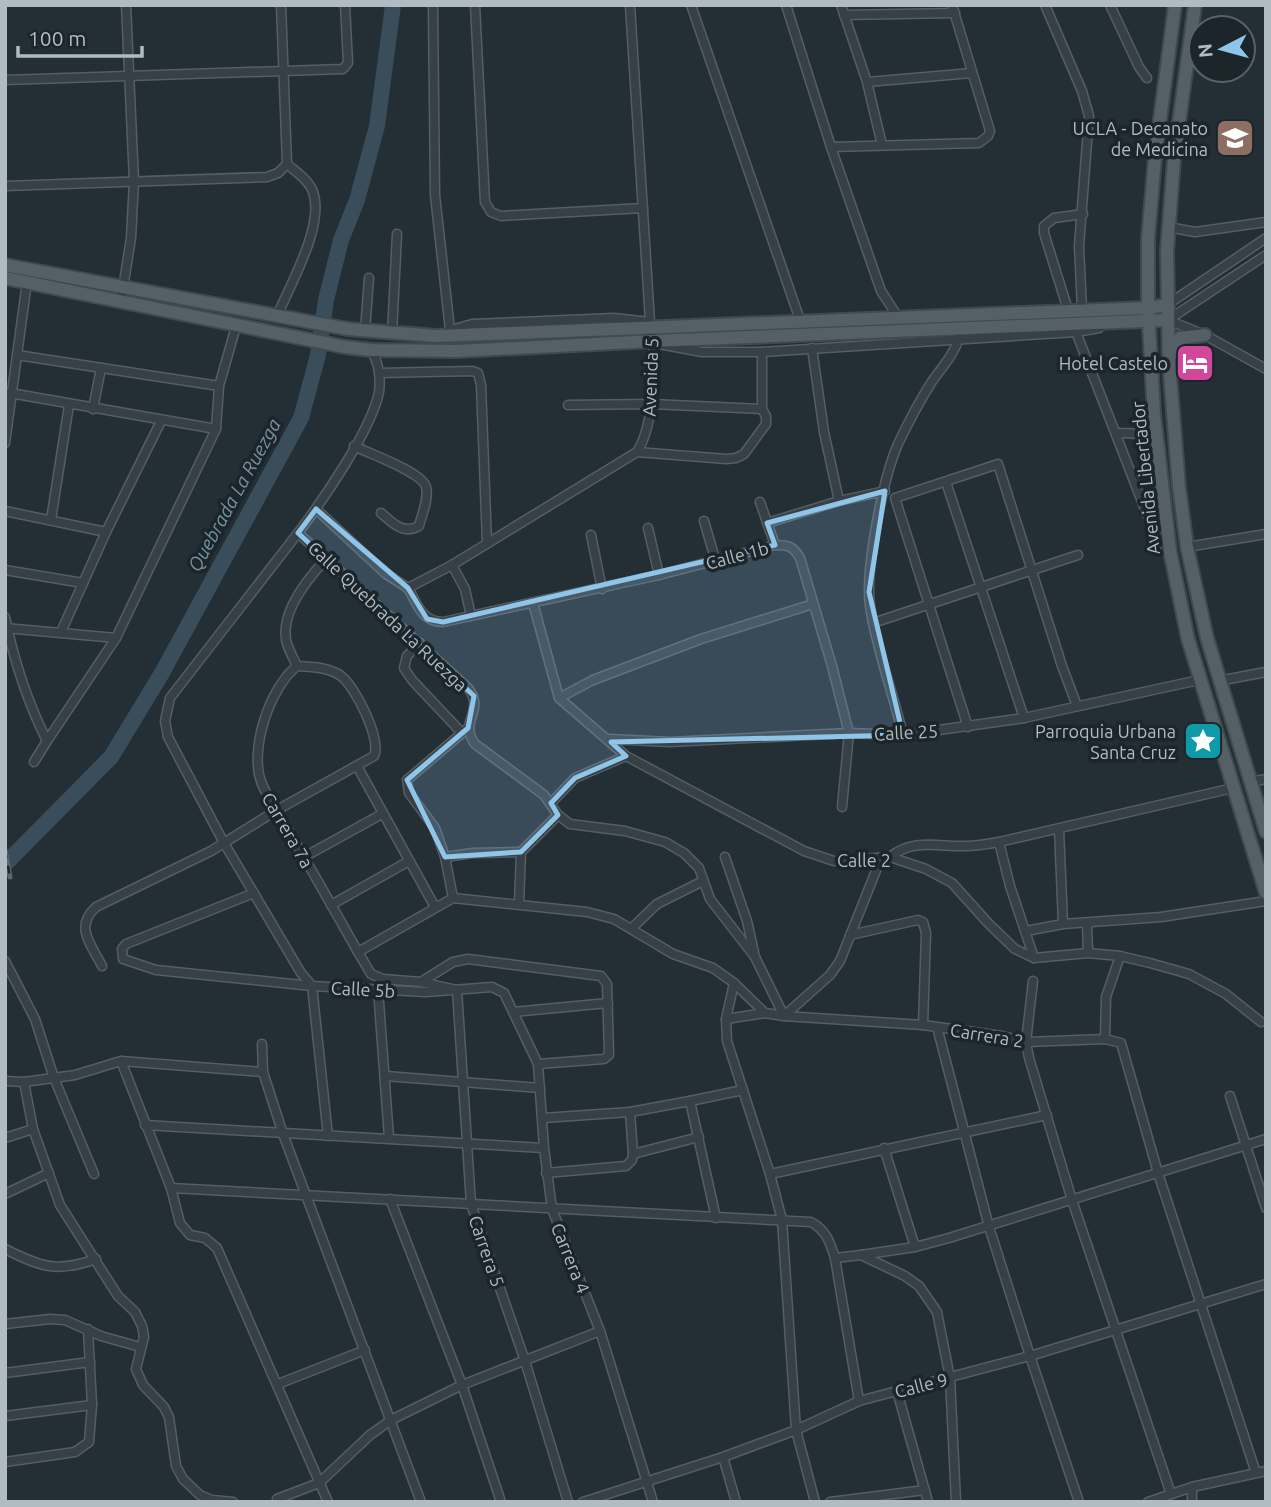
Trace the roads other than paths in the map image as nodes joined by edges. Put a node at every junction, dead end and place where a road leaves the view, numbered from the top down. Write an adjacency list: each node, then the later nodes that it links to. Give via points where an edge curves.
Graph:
1 (126, 5): 18 (street)
2 (281, 5): 16 (street)
3 (345, 5): 16 (street, via 346,67)
4 (433, 5): 51 (street, via 435,195)
5 (475, 5): 27 (street, via 485,202 491,212 500,216)
6 (630, 5): 27 (street, Avenida 5)
7 (691, 5): 46 (street)
8 (786, 5): 23 (street)
9 (841, 5): 15 (street)
10 (1045, 5): 28 (street, via 1089,116)
11 (1110, 5): 19 (street)
12 (1175, 5): 41 (main road, Avenida Libertador, via 1151,202)
13 (1195, 5): 30 (main road, Avenida Libertador)
14 (953, 9): 15 (street); 17 (street)
15 (844, 15): 21 (street)
16 (283, 71): 18 (street); 24 (street)
17 (972, 73): 21 (street); 22 (street, via 988,136 979,143)
18 (129, 76): 20 (street); 25 (street)
19 (1147, 78)
20 (5, 80)
21 (867, 82): 22 (street)
22 (882, 145): 23 (street)
23 (831, 147): 45 (street, via 881,291)
24 (287, 164): 25 (street, via 267,177); 44 (street, via 313,190 315,203 311,233)
25 (134, 181): 26 (street); 38 (street)
26 (5, 186)
27 (643, 208): 52 (street, Avenida 5)
28 (1083, 214): 42 (street, via 1079,246); 43 (street, via 1054,218 1044,226)
29 (1266, 222): 30 (street, via 1195,232)
30 (1168, 228): 40 (main road, Avenida Libertador)
31 (397, 234): 55 (street)
32 (1266, 238): 40 (street)
33 (1266, 255): 47 (street)
34 (5, 265): 38 (main road)
35 (5, 278): 37 (main road)
36 (369, 278): 53 (street)
37 (27, 282): 39 (main road); 62 (street)
38 (122, 287): 39 (street); 44 (main road)
39 (121, 301): 50 (main road)
40 (1167, 305): 41 (main road); 47 (main road, Avenida Libertador)
41 (1148, 308): 42 (main road); 49 (main road, Avenida Libertador)
42 (1082, 309): 43 (main road)
43 (1068, 310): 45 (main road)
44 (283, 317): 53 (main road)
45 (898, 317): 46 (main road)
46 (800, 320): 52 (main road)
47 (1168, 320): 49 (main road); 56 (street); 63 (main road, Avenida Libertador)
48 (1132, 322): 49 (main road); 52 (main road); 54 (street)
49 (1149, 322): 77 (main road, Avenida Libertador)
50 (237, 323): 60 (main road); 67 (street)
51 (450, 330): 52 (street, via 472,324 614,318); 57 (street)
52 (652, 330): 57 (main road); 60 (main road, via 457,351); 61 (street, via 661,345 702,352); 69 (street, Avenida 5)
53 (365, 331): 55 (main road)
54 (1076, 332): 58 (street); 76 (street)
55 (392, 334): 57 (main road)
56 (1205, 335): 63 (main road, via 1180,338); 65 (street)
57 (437, 336)
58 (959, 338): 59 (street); 82 (street, via 897,447)
59 (813, 348): 61 (street); 83 (street)
60 (371, 350): 66 (street)
61 (762, 352): 73 (street)
62 (17, 355): 64 (street); 68 (street)
63 (1169, 362): 98 (main road, Avenida Libertador)
64 (101, 368): 67 (street); 72 (street)
65 (1266, 369)
66 (379, 373): 79 (street, via 378,394); 96 (street, via 478,373)
67 (219, 386): 75 (street)
68 (8, 394): 70 (street); 78 (street)
69 (651, 404): 71 (street); 73 (street); 80 (street, Avenida 5, via 646,439)
70 (69, 405): 72 (street); 88 (street)
71 (568, 405)
72 (93, 409): 74 (street)
73 (762, 409): 80 (street, via 766,424 736,458)
74 (161, 421): 75 (street); 92 (street)
75 (216, 429): 119 (street)
76 (1116, 433): 77 (street); 99 (street, via 1155,535)
77 (1156, 434): 99 (main road, Avenida Libertador)
78 (5, 443)
79 (355, 446): 85 (street); 87 (street, via 426,485 419,526 403,530)
80 (638, 452): 96 (street)
81 (946, 482): 105 (street, via 998,464); 109 (street); 113 (street, via 895,498)
82 (885, 491): 83 (street); 116 (street, via 870,573)
83 (839, 501): 90 (street)
84 (760, 502): 90 (street)
85 (316, 509): 93 (street); 108 (street, via 386,574)
86 (5, 511): 88 (street)
87 (381, 513)
88 (51, 520): 92 (street)
89 (704, 521): 102 (street)
90 (767, 523): 97 (street)
91 (648, 528): 106 (street)
92 (106, 532): 107 (street)
93 (298, 533): 101 (street, Calle Quebrada La Ruezga); 148 (street, Calle Quebrada La Ruezga, via 170,698 164,721 167,737)
94 (1266, 534): 98 (street)
95 (591, 535): 110 (street)
96 (486, 543): 103 (street)
97 (775, 545): 102 (street, Calle 1b); 112 (street, Calle 1b, via 795,548)
98 (1187, 547): 124 (main road, Avenida Libertador)
99 (1170, 551): 123 (main road, Avenida Libertador)
100 (1078, 555): 105 (street)
101 (327, 558): 120 (street, Calle Quebrada La Ruezga); 121 (street, via 297,595 288,620 285,637)
102 (716, 562): 106 (street, Calle 1b)
103 (452, 565): 108 (street); 114 (street, via 465,589)
104 (5, 570): 107 (street)
105 (1031, 570): 109 (street); 126 (street)
106 (659, 575): 110 (street, Calle 1b)
107 (83, 583): 118 (street)
108 (408, 588): 114 (street, Calle 1b, via 422,613 433,622)
109 (980, 588): 113 (street); 127 (street)
110 (602, 589): 111 (street, Calle 1b)
111 (533, 603): 114 (street, Calle 1b); 125 (street)
112 (813, 604): 125 (street, via 701,639 593,680); 130 (street, Calle 1b)
113 (931, 605): 116 (street); 128 (street)
114 (471, 616)
115 (5, 617): 117 (street)
116 (873, 622): 131 (street)
117 (6, 628): 118 (street); 133 (street, via 28,703)
118 (61, 632): 119 (street)
119 (116, 638): 133 (street)
120 (419, 643): 129 (street, Calle Quebrada La Ruezga, via 474,696); 129 (street, via 407,656 404,668)
121 (297, 666): 136 (street, via 328,670 349,685 377,749); 142 (street, Carrera 7a, via 279,685 258,750 261,782)
122 (1266, 672): 124 (street)
123 (1199, 680): 126 (street, Calle 25); 139 (main road, Avenida Libertador)
124 (1218, 681): 138 (main road, Avenida Libertador)
125 (559, 698): 132 (street, Calle 2)
126 (1077, 706): 127 (street, Calle 25)
127 (1024, 718): 128 (street, Calle 25)
128 (968, 727): 131 (street, Calle 25)
129 (465, 730): 140 (street, via 475,744); 151 (street, via 407,780 409,793 435,828)
130 (849, 733): 131 (street, Calle 25); 132 (street, Calle 25, via 670,742); 141 (street, Calle 1b)
131 (903, 735)
132 (608, 739): 134 (street, Calle 2)
133 (47, 741): 135 (street)
134 (626, 756): 140 (street, via 575,778); 154 (street, Calle 2, via 804,850 834,861)
135 (34, 762)
136 (357, 766): 142 (street); 143 (street)
137 (1266, 779): 138 (street)
138 (1250, 782): 146 (main road, Avenida Libertador)
139 (1233, 788): 145 (street); 158 (main road, Avenida Libertador)
140 (551, 803): 144 (street)
141 (842, 807)
142 (277, 810): 148 (street); 150 (street, Carrera 7a)
143 (382, 814): 150 (street); 155 (street)
144 (558, 815): 149 (street); 156 (street, via 570,824 666,842 694,861)
145 (1059, 829): 147 (street); 165 (street)
146 (1266, 832)
147 (999, 842): 153 (street, via 911,845); 167 (street)
148 (225, 843): 157 (street); 175 (street, via 86,915 86,935)
149 (521, 852): 151 (street); 161 (street)
150 (304, 857): 162 (street, Carrera 7a)
151 (445, 857): 159 (street)
152 (725, 857): 172 (street)
153 (890, 857): 154 (street, Calle 2); 173 (street, Calle 2, via 952,883 1015,949)
154 (880, 858): 168 (street)
155 (409, 861): 162 (street); 163 (street)
156 (702, 881): 166 (street, via 657,904); 172 (street, via 710,899)
157 (254, 893): 179 (street); 179 (street, Calle 5b, via 126,944 123,959 156,970)
158 (1266, 893)
159 (453, 898): 161 (street); 163 (street)
160 (1266, 901): 164 (street)
161 (519, 903): 166 (street, via 587,912)
162 (331, 905): 169 (street, Carrera 7a)
163 (435, 906): 169 (street)
164 (1087, 923): 165 (street); 170 (street)
165 (1063, 924): 167 (street)
166 (632, 928): 178 (street, via 659,947 713,968)
167 (1026, 931): 173 (street)
168 (850, 935): 185 (street, via 830,975); 188 (street, via 923,922)
169 (358, 952): 177 (street, Carrera 7a, via 376,977)
170 (1088, 953): 171 (street); 173 (street)
171 (1120, 956): 187 (street, via 1189,974 1226,994); 190 (street, via 1104,1007)
172 (755, 957): 185 (street)
173 (1034, 958)
174 (5, 961): 197 (street, via 36,1019)
175 (102, 966)
176 (1033, 981): 191 (street)
177 (421, 982): 181 (street, Carrera 7a); 182 (street, via 457,960 480,960 596,974 607,984)
178 (734, 983): 184 (street); 186 (street)
179 (312, 986): 180 (street, Calle 5b); 212 (street)
180 (378, 989): 181 (street, Calle 5b); 196 (street)
181 (457, 990): 183 (street, Calle 5b, via 497,989); 200 (street, Carrera 5)
182 (608, 1003): 183 (street); 194 (street, via 609,1055)
183 (513, 1012): 194 (street, Carrera 4)
184 (765, 1013): 185 (street, Carrera 2); 186 (street, Carrera 2)
185 (784, 1016): 188 (street, Carrera 2)
186 (726, 1019): 202 (street, via 727,1041)
187 (1261, 1022)
188 (923, 1025): 189 (street, Carrera 2)
189 (937, 1027): 191 (street, Carrera 2); 210 (street)
190 (1105, 1039): 191 (street, Carrera 2); 224 (street, via 1121,1043)
191 (1026, 1042): 206 (street)
192 (262, 1044): 195 (street)
193 (121, 1062): 195 (street); 197 (street); 208 (street)
194 (538, 1064): 201 (street, Carrera 4)
195 (263, 1072): 211 (street)
196 (386, 1076): 200 (street); 215 (street)
197 (54, 1079): 199 (street); 225 (street)
198 (5, 1082): 199 (street)
199 (24, 1082): 209 (street)
200 (464, 1083): 201 (street); 217 (street, Carrera 5)
201 (540, 1088): 207 (street, Carrera 4)
202 (743, 1090): 204 (street); 226 (street)
203 (1230, 1096): 218 (street)
204 (690, 1101): 205 (street); 213 (street)
205 (630, 1112): 207 (street); 221 (street)
206 (1047, 1115): 210 (street); 231 (street)
207 (542, 1118): 219 (street, Carrera 4)
208 (145, 1125): 211 (street); 227 (street)
209 (33, 1129): 214 (street); 222 (street)
210 (966, 1133): 220 (street); 237 (street)
211 (283, 1134): 212 (street); 229 (street)
212 (328, 1136): 215 (street)
213 (699, 1137): 221 (street); 235 (street)
214 (5, 1138)
215 (389, 1138): 217 (street)
216 (1266, 1139): 218 (street)
217 (466, 1144): 219 (street); 232 (street, Carrera 5)
218 (1244, 1145): 224 (street); 233 (street)
219 (544, 1148): 223 (street, Carrera 4)
220 (884, 1148): 226 (street); 238 (street)
221 (633, 1154): 223 (street, via 626,1166)
222 (49, 1172): 228 (street); 242 (street, via 60,1205)
223 (546, 1172): 234 (street, Carrera 4)
224 (1158, 1173): 231 (street); 244 (street)
225 (94, 1174)
226 (770, 1174): 236 (street)
227 (172, 1188): 229 (street); 256 (street, via 185,1230 217,1248)
228 (5, 1194)
229 (305, 1197): 230 (street); 250 (street)
230 (390, 1199): 232 (street); 257 (street)
231 (1072, 1200): 237 (street); 248 (street)
232 (471, 1205): 234 (street); 252 (street, Carrera 5)
233 (1266, 1208)
234 (552, 1209): 235 (street); 247 (street, Carrera 4)
235 (716, 1218): 236 (street)
236 (782, 1220): 241 (street, via 820,1227); 263 (street)
237 (989, 1227): 238 (street); 251 (street)
238 (915, 1247): 240 (street)
239 (5, 1249): 242 (street, via 54,1269)
240 (860, 1255): 241 (street); 255 (street, via 905,1276 928,1297 937,1312)
241 (835, 1258): 259 (street)
242 (96, 1259): 249 (street, via 142,1326)
243 (1266, 1284): 244 (street, Calle 9)
244 (1202, 1304): 248 (street, Calle 9); 267 (street)
245 (5, 1324): 246 (street, via 50,1319)
246 (88, 1329): 249 (street); 253 (street)
247 (600, 1331): 252 (street); 268 (street, Carrera 4)
248 (1115, 1331): 251 (street, Calle 9); 272 (street)
249 (140, 1347): 274 (street, via 136,1369 169,1417 176,1466 183,1479 200,1495)
250 (365, 1350): 256 (street); 262 (street)
251 (1030, 1356): 255 (street, Calle 9); 286 (street)
252 (524, 1361): 257 (street); 278 (street, Carrera 5)
253 (90, 1362): 254 (street); 260 (street)
254 (5, 1373)
255 (950, 1378): 258 (street, Calle 9); 285 (street)
256 (278, 1384): 269 (street)
257 (462, 1385): 262 (street); 277 (street)
258 (897, 1391): 259 (street, Calle 9); 271 (street)
259 (859, 1401): 263 (street, Calle 9)
260 (92, 1405): 261 (street); 265 (street, via 89,1441 82,1448)
261 (5, 1416)
262 (391, 1420): 269 (street); 276 (street)
263 (796, 1430): 264 (street, Calle 9); 282 (street)
264 (723, 1457): 268 (street, Calle 9); 281 (street)
265 (5, 1462)
266 (1266, 1471): 267 (street)
267 (1256, 1473): 270 (street)
268 (646, 1482): 279 (street, Calle 9); 280 (street, Carrera 4)
269 (319, 1483): 273 (street); 275 (street)
270 (1192, 1487): 272 (street); 288 (street)
271 (925, 1490): 283 (street); 284 (street)
272 (1171, 1494): 287 (street)
273 (277, 1499)
274 (233, 1502)
275 (328, 1502)
276 (421, 1502)
277 (501, 1502)
278 (568, 1502)
279 (583, 1502)
280 (653, 1502)
281 (736, 1502)
282 (815, 1502)
283 (830, 1502)
284 (928, 1502)
285 (956, 1502)
286 (1079, 1502)
287 (1148, 1502)
288 (1192, 1502)

